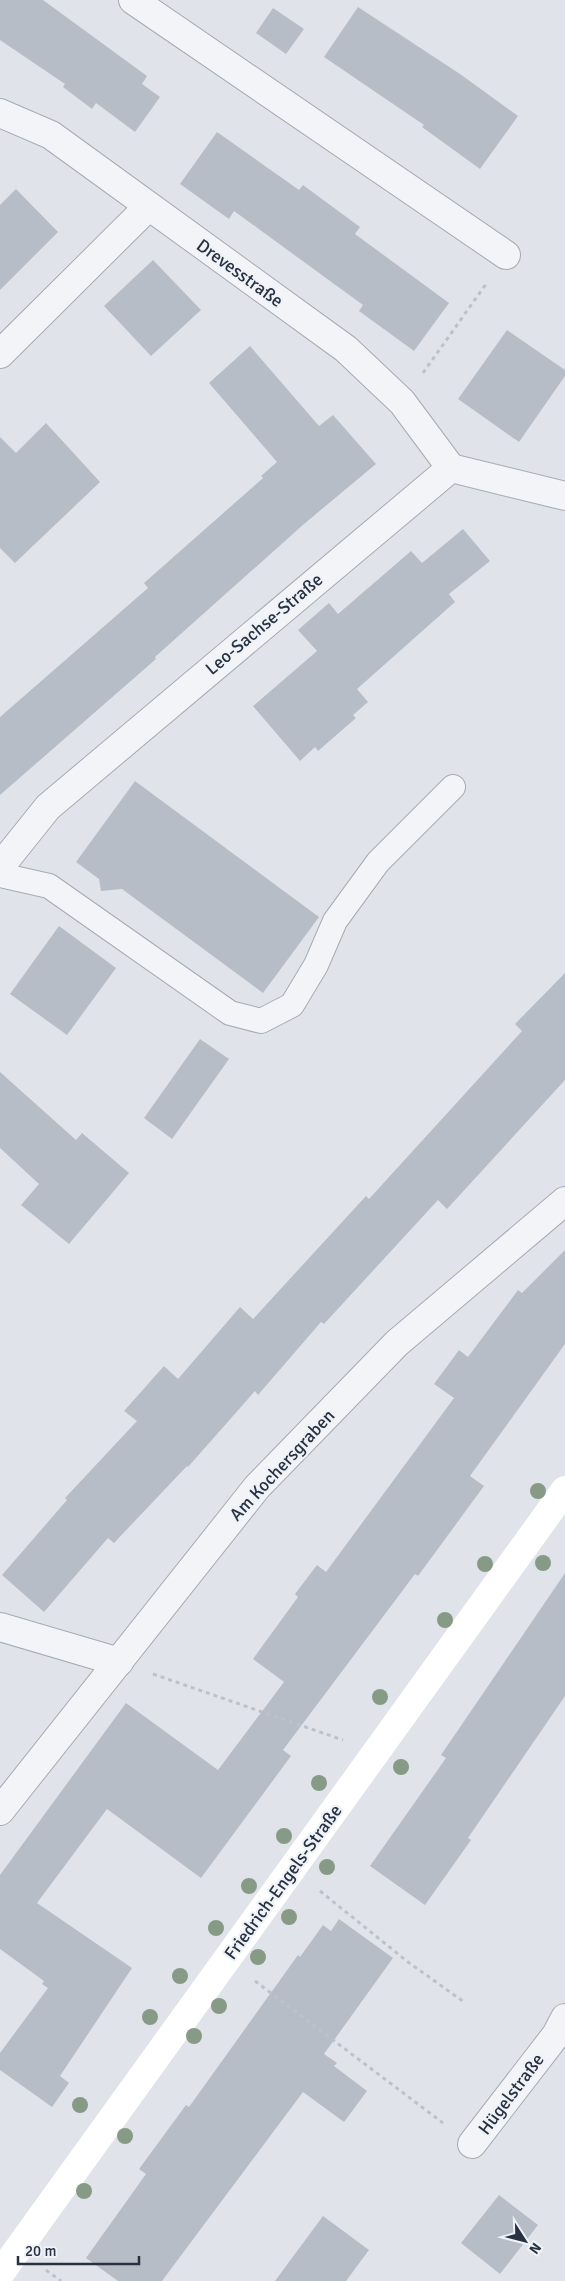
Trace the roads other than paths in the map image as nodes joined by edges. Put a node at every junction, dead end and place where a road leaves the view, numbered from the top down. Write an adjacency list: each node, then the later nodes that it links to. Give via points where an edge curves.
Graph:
1 (133, 0): 4 (street)
2 (0, 113): 3 (street, Drevesstraße, via 50,135)
3 (148, 206): 5 (street); 6 (street, Drevesstraße, via 346,349 402,402)
4 (506, 255)
5 (0, 354)
6 (451, 468): 7 (street); 9 (street, Leo-Sachse-Straße, via 48,807)
7 (565, 496)
8 (453, 787): 10 (lane, via 378,862 335,921 316,965 292,1005 261,1021 230,1013 48,886)
9 (0, 867)
10 (0, 875)
11 (565, 1201): 14 (street, Am Kochersgraben, via 397,1343 257,1487)
12 (565, 1490): 18 (street, Friedrich-Engels-Straße)
13 (0, 1627): 14 (street)
14 (119, 1662): 15 (street, Am Kochersgraben)
15 (0, 1811)
16 (565, 2018): 17 (street, Hügelstraße, via 556,2035)
17 (472, 2144)
18 (0, 2274)

